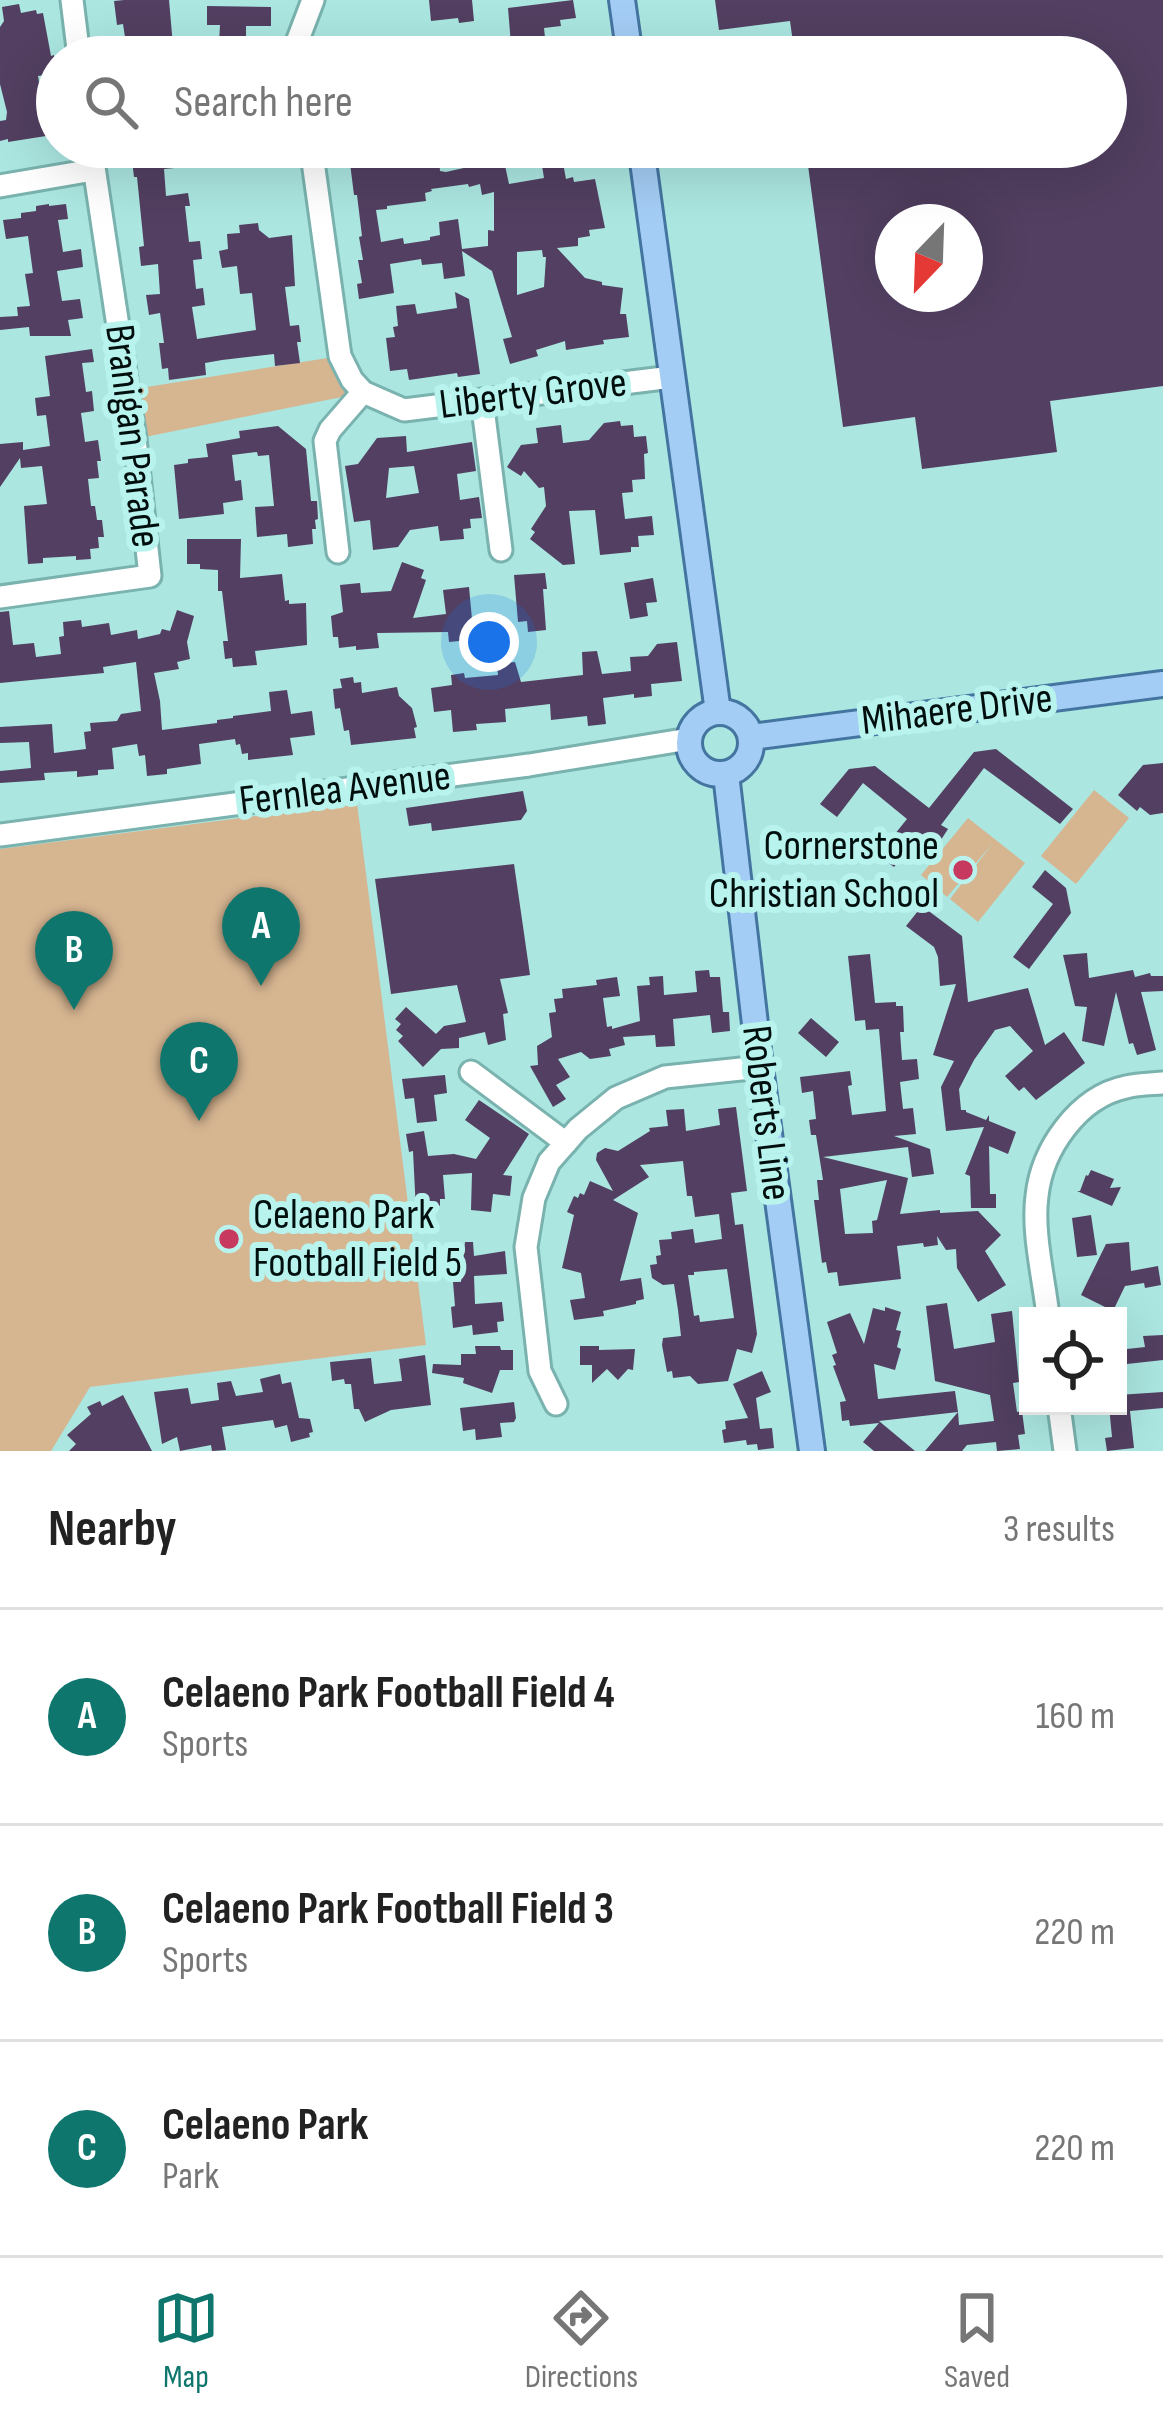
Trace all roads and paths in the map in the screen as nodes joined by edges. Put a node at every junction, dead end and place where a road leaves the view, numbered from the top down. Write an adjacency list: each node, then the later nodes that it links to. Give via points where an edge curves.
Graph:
1 (72, 0): 4 (street)
2 (313, 0): 5 (street)
3 (622, 0): 6 (main road)
4 (76, 36)
5 (299, 36)
6 (627, 36)
7 (61, 168): 11 (street)
8 (93, 168): 17 (street, Branigan Parade, via 150,576)
9 (314, 168): 13 (street, via 340,356)
10 (644, 168): 12 (main road)
11 (0, 186)
12 (672, 377): 14 (street, Liberty Grove); 19 (main road)
13 (362, 392): 14 (street, Liberty Grove, via 404,410); 16 (street, via 325,442)
14 (482, 400): 15 (street)
15 (501, 550)
16 (338, 552)
17 (0, 597)
18 (1163, 684): 20 (main road, Mihaere Drive)
19 (718, 712): 20 (main road, via 735,716); 21 (main road, via 699,721)
20 (751, 737): 22 (main road, via 743,764)
21 (689, 739): 22 (main road, via 699,766); 23 (street, Fernlea Avenue)
22 (726, 774): 24 (main road, Roberts Line)
23 (0, 835)
24 (760, 1067): 27 (street, via 665,1076 616,1098); 31 (main road, Roberts Line)
25 (471, 1072): 27 (street)
26 (1163, 1082): 28 (street, via 1098,1099 1049,1154 1036,1199)
27 (566, 1143): 29 (street, via 534,1198 526,1244 540,1371)
28 (1047, 1307)
29 (556, 1404)
30 (1061, 1415): 32 (street)
31 (812, 1451)
32 (1065, 1451)

